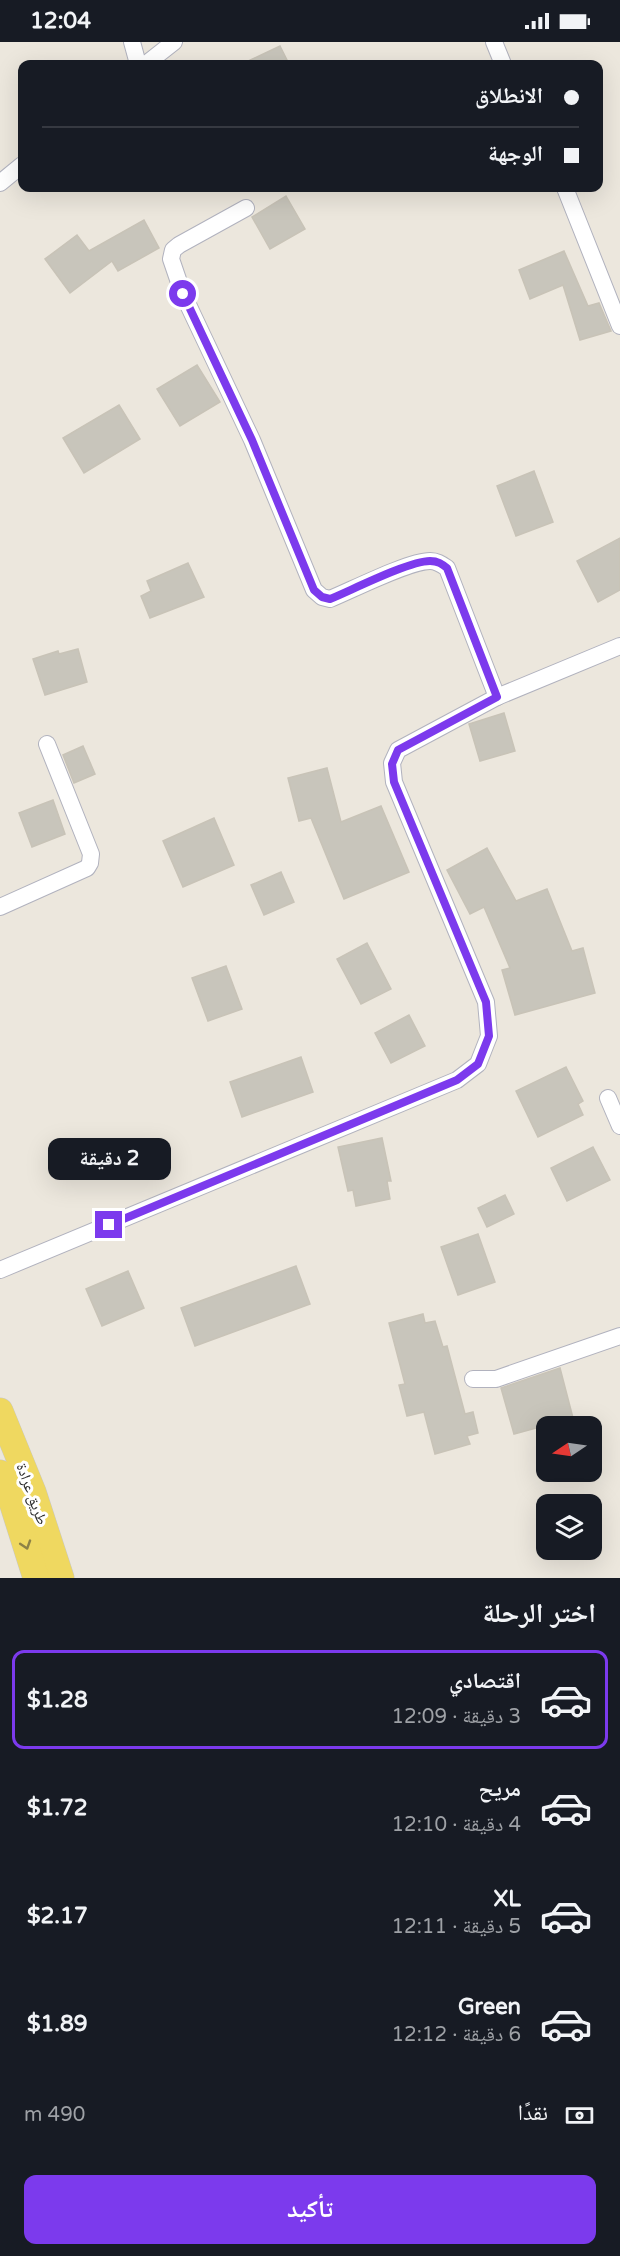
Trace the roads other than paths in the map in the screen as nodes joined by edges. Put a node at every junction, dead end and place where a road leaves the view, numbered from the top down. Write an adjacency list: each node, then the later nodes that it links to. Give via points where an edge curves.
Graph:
1 (132, 42): 4 (street)
2 (174, 42): 5 (street)
3 (494, 42): 6 (street)
4 (137, 60)
5 (151, 60)
6 (497, 60)
7 (18, 168): 8 (street)
8 (0, 183)
9 (567, 192): 11 (street)
10 (246, 208): 13 (street, via 179,245 171,259 314,590 330,599 410,566 439,562 447,568)
11 (620, 326)
12 (620, 646): 13 (street)
13 (497, 697): 18 (street, via 398,750 392,764 394,782 486,1002 489,1036 478,1064 457,1080)
14 (47, 744): 15 (street, via 91,854 90,863 87,868)
15 (0, 907)
16 (608, 1098): 17 (street)
17 (620, 1126)
18 (0, 1270)
19 (620, 1336): 20 (street, via 496,1379)
20 (473, 1379)
21 (0, 1411): 25 (main road, طريق عرادة, via 33,1492)
22 (0, 1473): 23 (main road, طريق عرادة)
23 (6, 1504): 24 (main road, طريق عرادة, one-way to 24)
24 (36, 1578)
25 (61, 1578)

